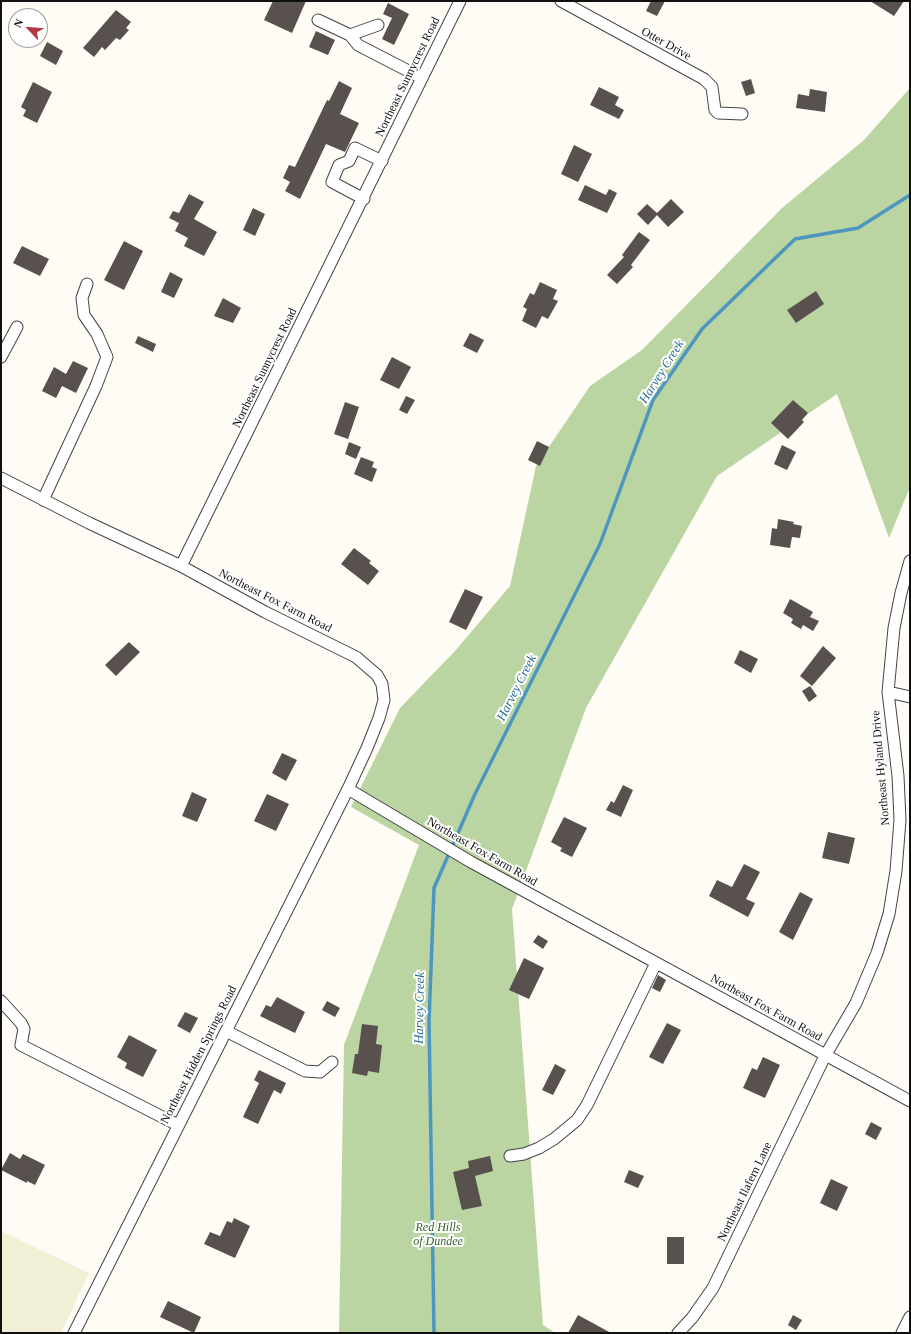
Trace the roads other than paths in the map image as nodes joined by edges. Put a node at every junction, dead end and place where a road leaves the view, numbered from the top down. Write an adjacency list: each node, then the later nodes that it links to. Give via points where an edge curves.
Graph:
1 (460, 1): 6 (street, Northeast Sunnycrest Road)
2 (561, 1): 7 (street, Otter Drive, via 704,79 712,87 715,110 718,113)
3 (318, 20): 5 (street)
4 (378, 25): 5 (street)
5 (350, 35): 6 (street, via 358,45)
6 (422, 78): 8 (street, Northeast Sunnycrest Road)
7 (742, 114)
8 (382, 161): 9 (street, Northeast Sunnycrest Road); 9 (street, via 355,148 349,161 340,165 332,182)
9 (364, 199): 16 (street, Northeast Sunnycrest Road)
10 (87, 284): 14 (street, via 82,298 84,315 97,334 107,357)
11 (17, 327): 12 (street)
12 (1, 357)
13 (1, 478): 14 (street)
14 (43, 500): 16 (street)
15 (910, 562): 17 (street, Northeast Hyland Drive, via 894,628)
16 (181, 566): 19 (street, Northeast Fox Farm Road, via 265,612 356,657 377,675 382,684 384,700 379,718)
17 (888, 692): 18 (street); 23 (street, Northeast Hyland Drive, via 898,776 900,820 889,914 856,1003)
18 (910, 697)
19 (348, 789): 20 (street, Northeast Fox Farm Road, via 472,862); 22 (street, Northeast Hidden Springs Road)
20 (656, 963): 23 (street, Northeast Fox Farm Road); 27 (street, via 587,1105 577,1120 539,1148)
21 (1, 1002): 26 (street, via 8,1006 21,1023 24,1030 21,1045)
22 (226, 1032): 24 (street, via 305,1070 320,1072); 26 (street, Northeast Hidden Springs Road)
23 (825, 1056): 25 (street, Northeast Fox Farm Road); 30 (street, Northeast Ilafern Lane, via 713,1288)
24 (332, 1062)
25 (910, 1101)
26 (178, 1125): 29 (street, Northeast Hidden Springs Road)
27 (510, 1156)
28 (910, 1317): 31 (street)
29 (74, 1333)
30 (678, 1333)
31 (902, 1333)

